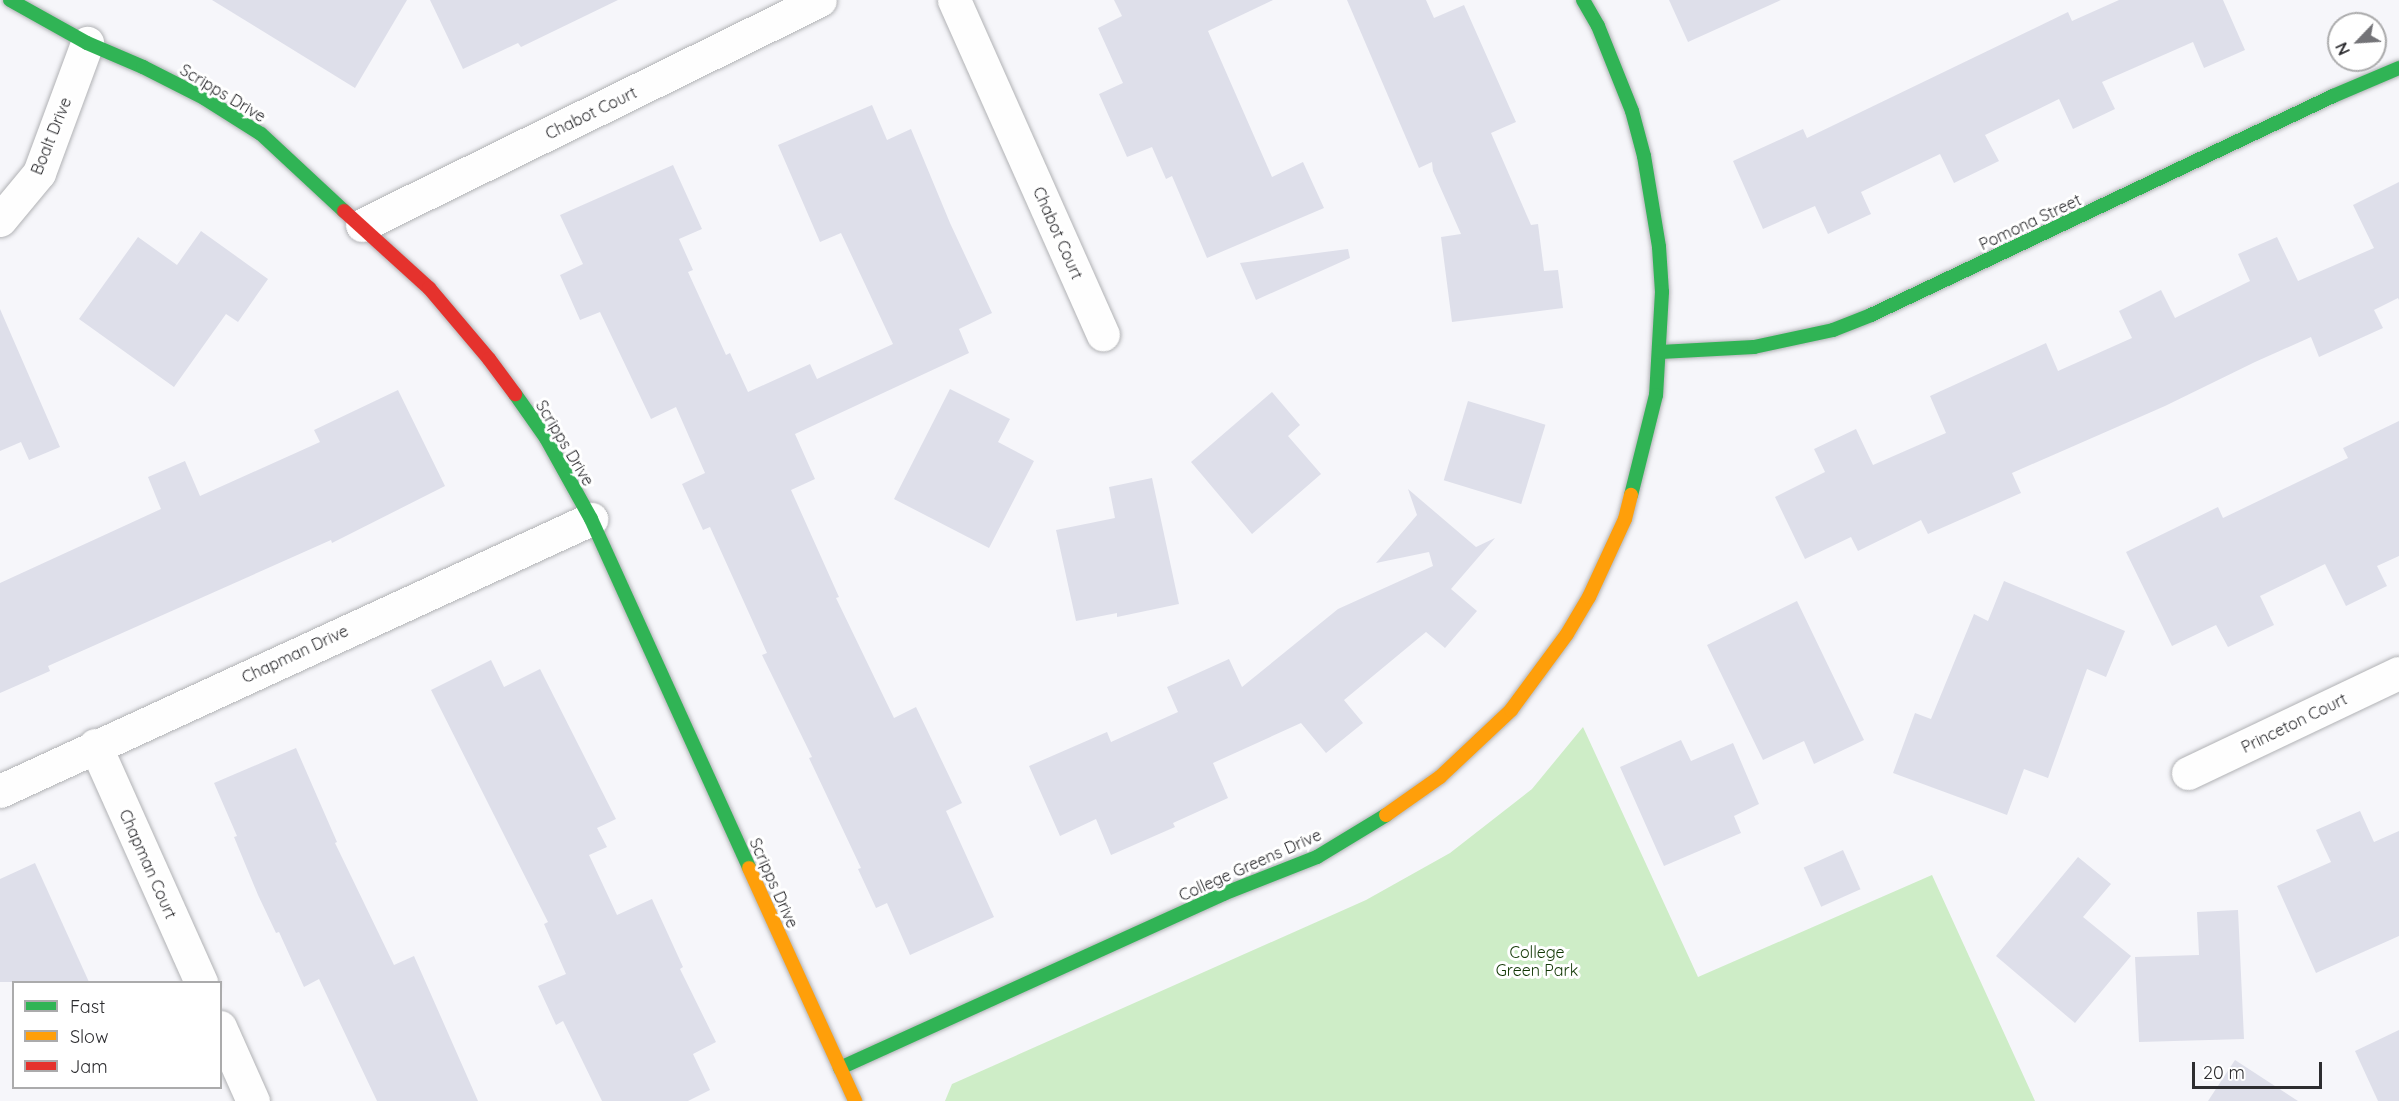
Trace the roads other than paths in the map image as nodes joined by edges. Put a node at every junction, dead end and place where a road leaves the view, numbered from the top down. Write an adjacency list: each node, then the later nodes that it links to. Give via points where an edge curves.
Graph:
1 (10, 0): 5 (street, Scripps Drive)
2 (820, 0): 8 (street, Chabot Court)
3 (954, 0): 9 (street, Chabot Court)
4 (1583, 0): 10 (street, College Greens Drive, via 1598,26 1632,111 1644,156 1659,247)
5 (87, 43): 7 (street, Boalt Drive, via 39,173); 8 (street, Scripps Drive, via 204,98 261,134)
6 (2399, 68): 10 (street, Pomona Street, via 1833,330 1754,347)
7 (0, 220)
8 (362, 225): 11 (street, Scripps Drive, via 429,288 489,358 546,438)
9 (1103, 334)
10 (1660, 352): 18 (street, College Greens Drive, via 1656,395 1625,519 1589,597 1511,711 1440,777 1401,806 1317,856 1223,894)
11 (591, 519): 13 (street, Chapman Drive); 18 (street, Scripps Drive)
12 (2399, 673): 14 (street, Princeton Court)
13 (95, 746): 15 (street, Chapman Drive); 16 (street, Chapman Court)
14 (2188, 773)
15 (0, 791)
16 (201, 981)
17 (222, 1031): 19 (street)
18 (840, 1068): 20 (street, Scripps Drive)
19 (254, 1101)
20 (855, 1101)

